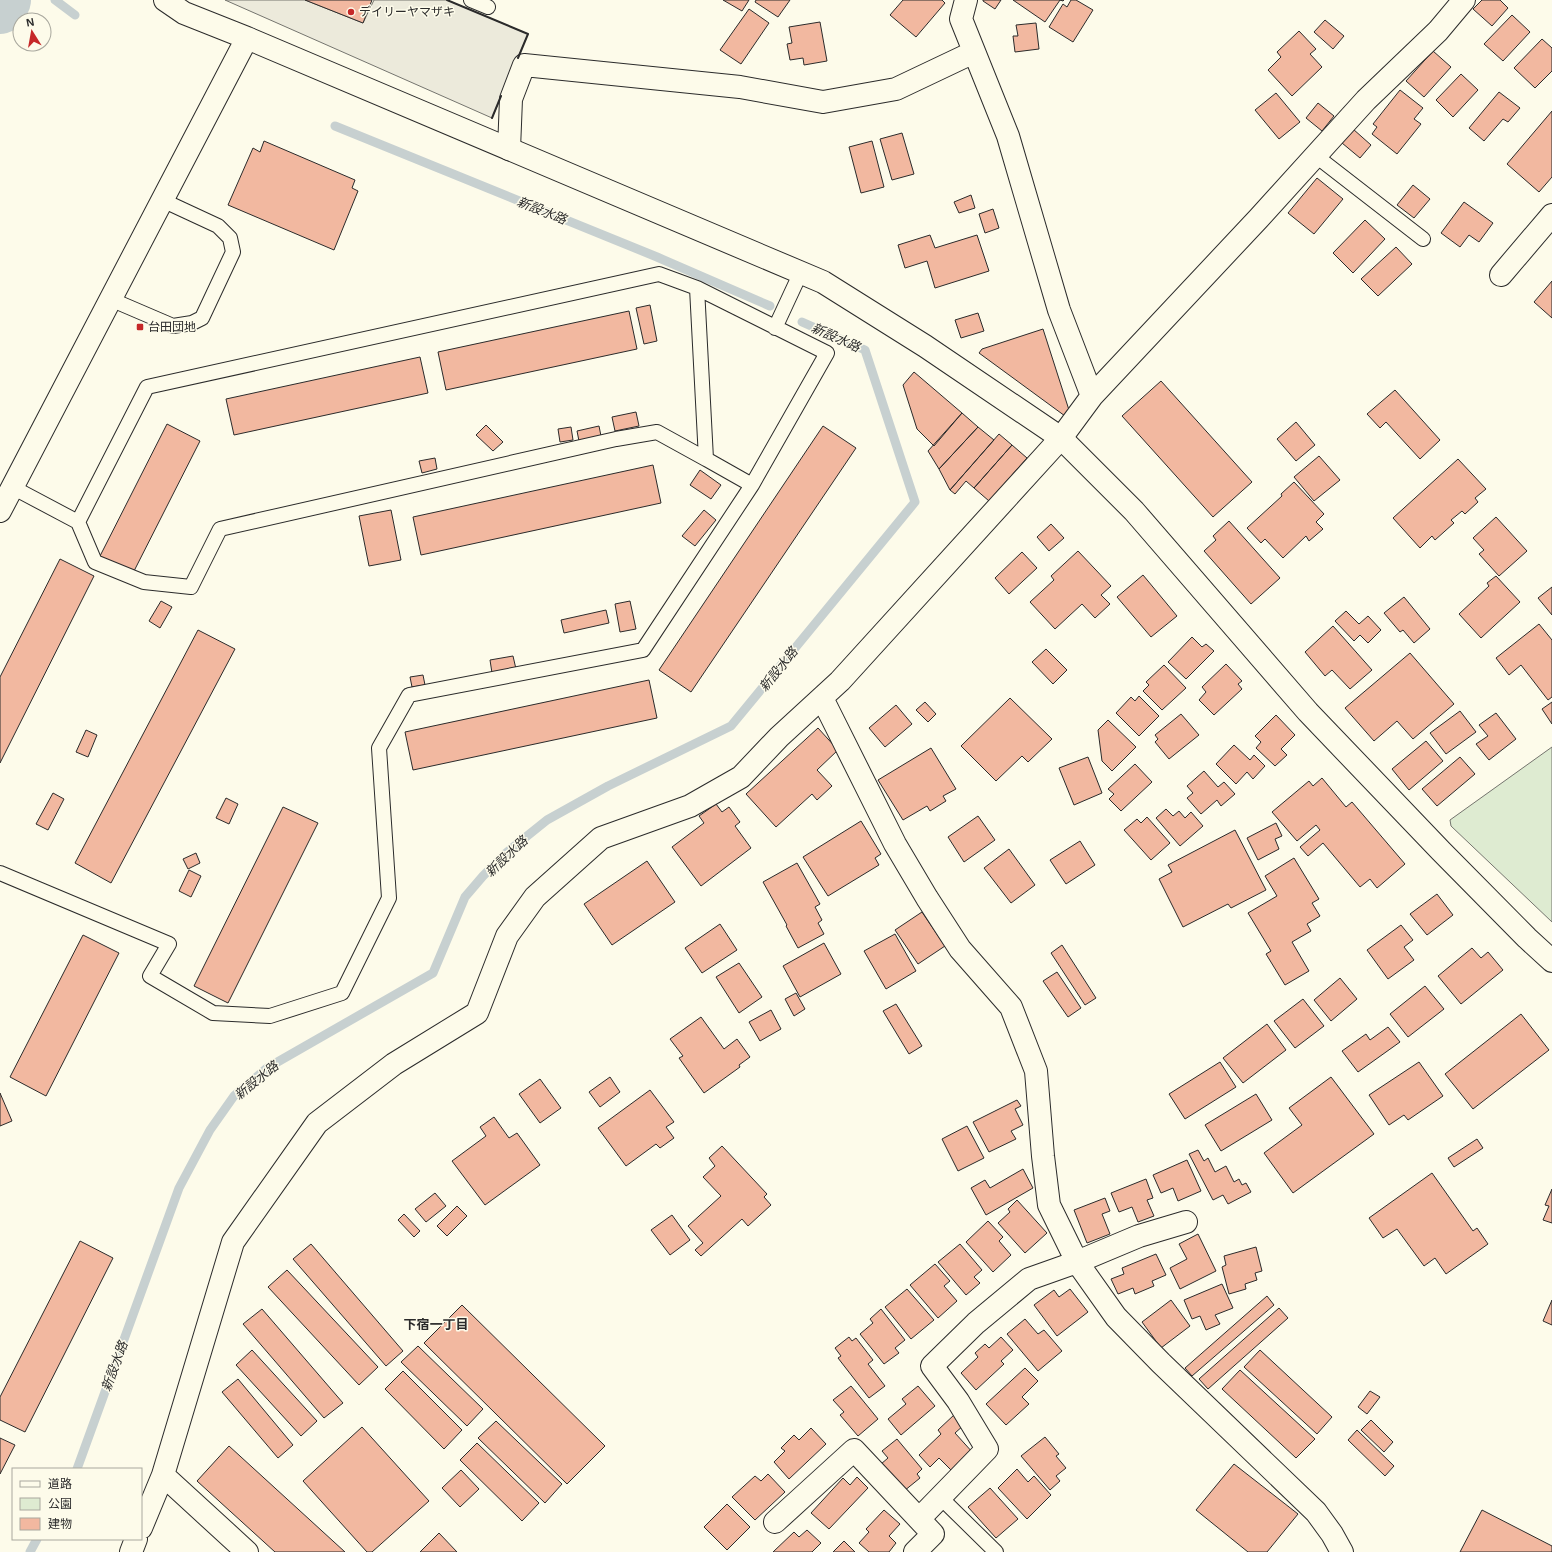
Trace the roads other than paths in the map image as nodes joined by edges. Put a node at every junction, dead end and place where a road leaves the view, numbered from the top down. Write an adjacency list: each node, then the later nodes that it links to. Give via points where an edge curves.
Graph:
1 (165, 0): 6 (street, via 184,13)
2 (471, 0): 5 (lane)
3 (966, 0): 7 (street, via 961,19)
4 (1464, 0): 9 (street, via 1438,31 1366,100)
5 (488, 7)
6 (247, 38): 8 (street); 10 (street)
7 (974, 52): 8 (street, via 896,89 823,102 740,87 524,65 511,99); 18 (street, via 1008,136 1059,310)
8 (509, 149): 13 (street)
9 (1316, 156): 12 (lane); 18 (street)
10 (162, 200): 16 (street); 16 (lane, via 218,226 230,238 233,252 202,318 192,323 172,326)
11 (1552, 215): 14 (street)
12 (1423, 239)
13 (801, 272): 17 (lane); 19 (street, via 823,282 925,346)
14 (1501, 275)
15 (697, 288): 17 (lane); 20 (lane); 24 (lane, via 659,274 147,387)
16 (110, 299): 22 (street)
17 (775, 328): 21 (lane, via 827,353)
18 (1092, 396): 19 (street)
19 (1062, 438): 25 (street, via 840,682); 27 (street, via 1134,511 1308,712 1441,851)
20 (706, 459): 21 (lane); 24 (lane, via 657,432 616,439 220,529 191,587 144,582 95,562)
21 (752, 485): 26 (lane, via 644,650 409,695 379,748 388,898 342,993 270,1016 213,1013 150,976 169,944)
22 (12, 487): 23 (street); 24 (lane)
23 (0, 511)
24 (78, 522)
25 (822, 698): 29 (street, via 895,844 927,898 960,949 1011,1007 1036,1071 1049,1206); 30 (street, via 740,777 690,806 602,838 535,897 506,936 476,1013 394,1064 317,1123 233,1242)
26 (0, 873)
27 (1552, 961)
28 (1186, 1222): 29 (street, via 1139,1236)
29 (1077, 1262): 31 (street, via 1029,1279 976,1323 932,1366 958,1401 987,1449); 40 (street, via 1116,1317 1316,1512)
30 (163, 1475): 34 (street); 37 (street)
31 (940, 1497): 32 (street); 39 (lane)
32 (918, 1519): 33 (street, via 854,1450); 38 (street, via 933,1534)
33 (776, 1522)
34 (142, 1526)
35 (136, 1540): 36 (street)
36 (131, 1552)
37 (247, 1552)
38 (915, 1552)
39 (996, 1552)
40 (1342, 1552)

